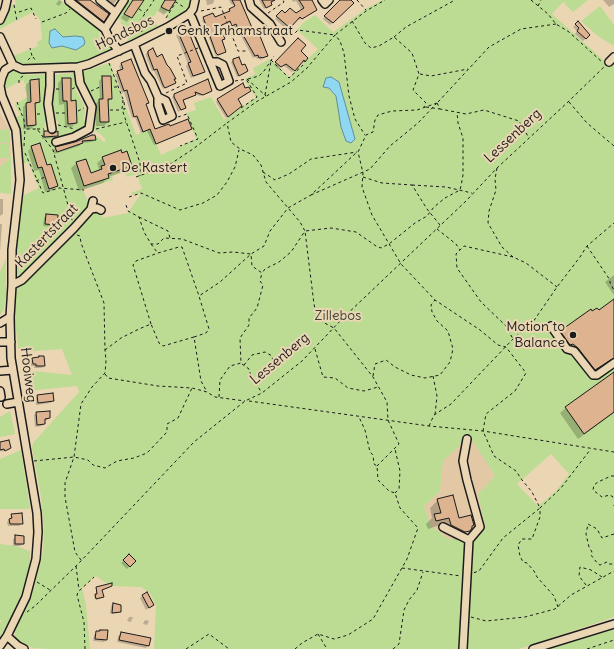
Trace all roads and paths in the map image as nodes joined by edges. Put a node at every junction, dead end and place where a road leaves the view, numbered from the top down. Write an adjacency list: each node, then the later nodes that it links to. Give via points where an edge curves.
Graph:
1 (7, 0): 31 (street)
2 (70, 0): 36 (street)
3 (100, 0): 25 (street)
4 (124, 0): 25 (street)
5 (154, 0): 26 (path)
6 (195, 0): 22 (street, via 193,9)
7 (249, 0): 44 (street, via 251,7 270,24)
8 (283, 0): 27 (path, via 284,2)
9 (322, 0): 10 (street, via 325,4)
10 (329, 0)
11 (357, 0): 20 (path)
12 (385, 0): 20 (path)
13 (456, 0): 42 (path, via 406,27)
14 (530, 0): 17 (path)
15 (542, 0): 17 (path)
16 (14, 5): 21 (path)
17 (538, 7): 35 (path)
18 (70, 8): 34 (path, via 66,13)
19 (139, 9): 26 (path)
20 (366, 10): 33 (path)
21 (16, 11): 24 (path); 28 (path)
22 (188, 11): 29 (path, via 176,2); 45 (street, Hondsbos, via 168,26); 57 (street)
23 (201, 11): 48 (path, via 221,7 238,51)
24 (19, 12): 28 (path); 30 (path, via 31,8)
25 (116, 12): 36 (street)
26 (146, 14): 37 (path, via 138,24)
27 (266, 14)
28 (16, 15): 32 (path)
29 (166, 18)
30 (36, 19)
31 (0, 20)
32 (17, 21)
33 (352, 21): 38 (path); 42 (path, via 365,43 371,48)
34 (42, 22)
35 (556, 24): 56 (path); 62 (path, via 521,29 489,47)
36 (104, 32): 49 (street)
37 (143, 34)
38 (334, 35): 41 (path, via 298,30); 75 (path, via 307,68 291,82); 102 (path, via 340,41 344,53 349,96 355,119)
39 (0, 37): 58 (street)
40 (118, 37): 43 (path)
41 (291, 37)
42 (394, 37): 63 (path, via 412,53)
43 (122, 40)
44 (281, 42)
45 (134, 44): 49 (street, Hondsbos); 76 (street)
46 (201, 47): 74 (path, via 177,56 187,83)
47 (30, 48): 50 (path)
48 (246, 50)
49 (119, 51): 61 (street, Hondsbos)
50 (32, 56): 52 (path); 54 (path)
51 (274, 56): 53 (path)
52 (28, 60)
53 (271, 60): 59 (path, via 289,78); 65 (path, via 259,76); 75 (path)
54 (36, 61)
55 (108, 61): 70 (path)
56 (609, 61): 78 (path, Lessenberg)
57 (210, 62)
58 (13, 65): 60 (street, Hondsbos, via 22,70); 148 (street, Hooiweg, via 5,70 0,86 16,130 20,180 12,250)
59 (303, 65)
60 (50, 68): 61 (street, Hondsbos); 96 (street, via 48,104)
61 (78, 68): 100 (street, via 80,83 92,108)
62 (468, 69): 63 (path, via 431,76); 79 (path)
63 (419, 74): 80 (path, via 413,90 426,103)
64 (24, 76): 67 (path, via 19,79)
65 (246, 79): 66 (path); 75 (path); 83 (path, via 257,97)
66 (235, 81)
67 (19, 83)
68 (102, 86): 73 (path)
69 (114, 87): 70 (path)
70 (119, 87): 86 (path, via 125,108)
71 (53, 89): 72 (path)
72 (61, 89)
73 (90, 92)
74 (166, 93)
75 (266, 96): 95 (path)
76 (158, 97)
77 (17, 102): 97 (path)
78 (569, 102): 103 (path, Lessenberg); 108 (path, via 587,123)
79 (437, 103): 81 (path); 84 (path); 113 (path)
80 (423, 107): 81 (path); 102 (path, via 417,110 392,110 378,115 373,132)
81 (426, 107): 84 (path, bridge)
82 (85, 108): 87 (path)
83 (241, 108)
84 (440, 109): 88 (path)
85 (110, 110): 86 (path)
86 (122, 110): 94 (path)
87 (78, 111)
88 (457, 112): 103 (path, via 466,114 484,110 519,121); 122 (path, via 463,138 463,175)
89 (53, 113): 90 (path)
90 (66, 113)
91 (37, 114): 92 (path)
92 (46, 114)
93 (178, 118): 104 (path, via 187,114)
94 (126, 122): 100 (path); 114 (path, via 140,163)
95 (227, 123): 106 (path); 109 (path, via 231,142)
96 (55, 127): 101 (path)
97 (25, 129): 98 (path); 118 (path, via 24,152)
98 (37, 129): 99 (path); 120 (path, via 53,150)
99 (44, 129)
100 (92, 129): 105 (street)
101 (79, 130)
102 (366, 135): 110 (path)
103 (529, 139): 111 (path, Lessenberg)
104 (198, 140): 106 (path); 107 (path)
105 (56, 142)
106 (201, 143): 114 (path, via 169,164)
107 (180, 146)
108 (614, 146)
109 (240, 149): 112 (path, via 253,155); 125 (path, via 227,182 217,195 203,203 180,210 141,193)
110 (358, 152): 112 (path, via 311,159 275,180); 113 (path); 123 (path)
111 (498, 168): 124 (path, Lessenberg); 145 (path, via 488,223 502,247)
112 (263, 172): 128 (path, via 266,182)
113 (363, 173): 117 (path); 123 (path)
114 (140, 176): 116 (path)
115 (45, 177): 118 (path)
116 (136, 177)
117 (363, 177): 119 (path, via 382,183); 140 (path, via 362,187 372,215)
118 (37, 181): 120 (path, via 43,193)
119 (412, 185): 122 (path); 131 (path)
120 (63, 188): 121 (path); 136 (path)
121 (84, 190)
122 (460, 190): 124 (path); 131 (path, via 445,198)
123 (311, 194): 128 (path)
124 (473, 194): 134 (path, Lessenberg)
125 (129, 197)
126 (93, 201): 129 (street, Kastertstraat)
127 (126, 205): 132 (path, via 128,211)
128 (288, 208): 137 (path); 144 (path, via 270,231 264,246)
129 (92, 209): 130 (street); 136 (street, Kastertstraat)
130 (101, 210)
131 (431, 212): 134 (path); 140 (path)
132 (139, 217): 138 (path, via 168,231); 139 (path)
133 (614, 223): 141 (path)
134 (440, 225): 135 (path, Lessenberg)
135 (436, 229): 142 (path); 146 (path, Lessenberg)
136 (72, 230): 148 (street, Kastertstraat, via 22,280); 164 (path, via 80,236 104,302)
137 (305, 231): 140 (path, via 331,228 356,232 381,248); 147 (path, via 291,252 279,262 265,268); 157 (path, via 317,319)
138 (170, 238): 139 (path, via 164,238 158,244); 144 (path, via 182,239 219,253)
139 (151, 244): 143 (path)
140 (390, 244): 146 (path)
141 (587, 246): 149 (path); 150 (path)
142 (460, 250): 145 (path, via 464,246); 159 (path, via 456,254 457,268 481,302 506,326)
143 (158, 253): 151 (path, via 182,247); 155 (path, via 136,261 133,265)
144 (251, 254): 147 (path, via 252,266); 151 (path, via 220,282)
145 (513, 257): 149 (path, via 526,263)
146 (401, 264): 152 (path); 157 (path, Lessenberg)
147 (262, 273): 165 (path, via 260,281 263,285 256,308 240,338)
148 (12, 285): 153 (street, Hooiweg)
149 (557, 287): 159 (path, via 533,322)
150 (614, 290)
151 (199, 296): 158 (path, via 209,329 206,333)
152 (436, 300): 162 (path, via 498,345); 171 (path, via 431,305 432,312 448,331 453,349 450,362 440,375)
153 (10, 316): 154 (street); 161 (street, Hooiweg)
154 (0, 323)
155 (152, 324): 158 (path, via 159,343 163,346); 164 (path, via 121,338)
156 (551, 326): 166 (street, via 567,348 574,351 593,375)
157 (334, 328): 163 (path, Lessenberg); 172 (path)
158 (194, 337): 176 (path, via 201,381)
159 (513, 339): 162 (path)
160 (0, 342): 161 (street)
161 (11, 342): 168 (street, Hooiweg)
162 (506, 347): 183 (path, via 451,404); 187 (path, via 526,373 515,391 486,414)
163 (315, 348): 174 (path, via 323,377 335,378 348,388 364,391); 177 (path, Lessenberg)
164 (105, 350): 170 (path)
165 (241, 363): 167 (path); 178 (path, via 230,366 220,380)
166 (614, 363)
167 (244, 365): 173 (path, via 249,369); 173 (path, via 252,355 265,352 272,356 271,369 266,378)
168 (13, 370): 169 (street); 181 (street, Hooiweg)
169 (0, 371)
170 (105, 373): 175 (path, via 108,378 158,386); 192 (path, via 81,404)
171 (432, 376): 172 (path, via 425,378 411,375 386,360 375,364); 183 (path, via 436,396)
172 (373, 377): 174 (path)
173 (256, 385): 177 (path)
174 (379, 387): 185 (path, via 387,402)
175 (192, 388): 176 (path); 192 (path, via 178,418 167,424 167,432 146,453 117,461 106,468 93,465 88,460)
176 (207, 392): 178 (path, via 215,398)
177 (262, 393): 179 (path, Lessenberg)
178 (220, 398): 180 (path)
179 (248, 400): 180 (path, Lessenberg); 184 (path)
180 (246, 401): 202 (path, Lessenberg, via 194,442)
181 (18, 402): 182 (street); 193 (street, Hooiweg)
182 (7, 404)
183 (434, 415): 186 (path)
184 (359, 416): 185 (path); 194 (path, via 374,464)
185 (388, 420): 186 (path); 189 (path, via 398,444)
186 (429, 426): 187 (path)
187 (483, 432): 190 (path); 198 (path, via 494,456 516,471)
188 (467, 439): 201 (street, via 464,461 480,526)
189 (395, 448): 194 (path); 196 (path, via 400,471 399,489)
190 (591, 449): 191 (path); 198 (path, via 561,488)
191 (614, 452)
192 (74, 458): 193 (path); 202 (path, via 65,483 65,498 75,552)
193 (28, 461): 216 (street, Hooiweg, via 37,513 38,547 32,579)
194 (377, 466): 196 (path, via 378,480 389,491)
195 (614, 476): 197 (path, via 598,482 593,490 602,497 610,495)
196 (395, 493): 205 (path, via 400,508 418,528)
197 (614, 500)
198 (540, 508): 209 (path, via 503,538 479,571); 215 (path, via 532,539 522,539 518,545 519,551 523,562 527,563 554,596)
199 (443, 526): 201 (street)
200 (614, 534): 203 (path, via 602,538 597,529 588,524 586,534 591,555 598,564)
201 (469, 540): 209 (street)
202 (81, 560): 204 (path, Lessenberg)
203 (614, 562)
204 (76, 566): 213 (path); 214 (path, Lessenberg)
205 (402, 568): 206 (path); 219 (path, via 372,619 348,635 334,639)
206 (424, 571): 209 (path); 229 (path, via 417,590 404,610 399,644)
207 (614, 571): 210 (path)
208 (94, 577): 213 (path)
209 (467, 577): 217 (street)
210 (602, 577): 212 (path); 212 (path, via 580,567 579,576)
211 (36, 582): 214 (path)
212 (587, 586): 215 (path, via 571,595)
213 (80, 590): 224 (path, via 77,595 84,622)
214 (50, 591): 216 (path, Lessenberg, via 27,612)
215 (558, 607): 217 (path, via 525,617 486,621)
216 (18, 614): 220 (street, Hooiweg)
217 (465, 616): 230 (street)
218 (614, 624): 231 (street)
219 (318, 634): 227 (path); 228 (path)
220 (7, 636): 222 (street, Hooiweg); 223 (street)
221 (614, 640): 232 (path)
222 (3, 647)
223 (24, 649)
224 (85, 649)
225 (186, 649): 226 (path, via 209,634)
226 (229, 649)
227 (295, 649)
228 (327, 649)
229 (394, 649)
230 (463, 649)
231 (533, 649)
232 (587, 649)

